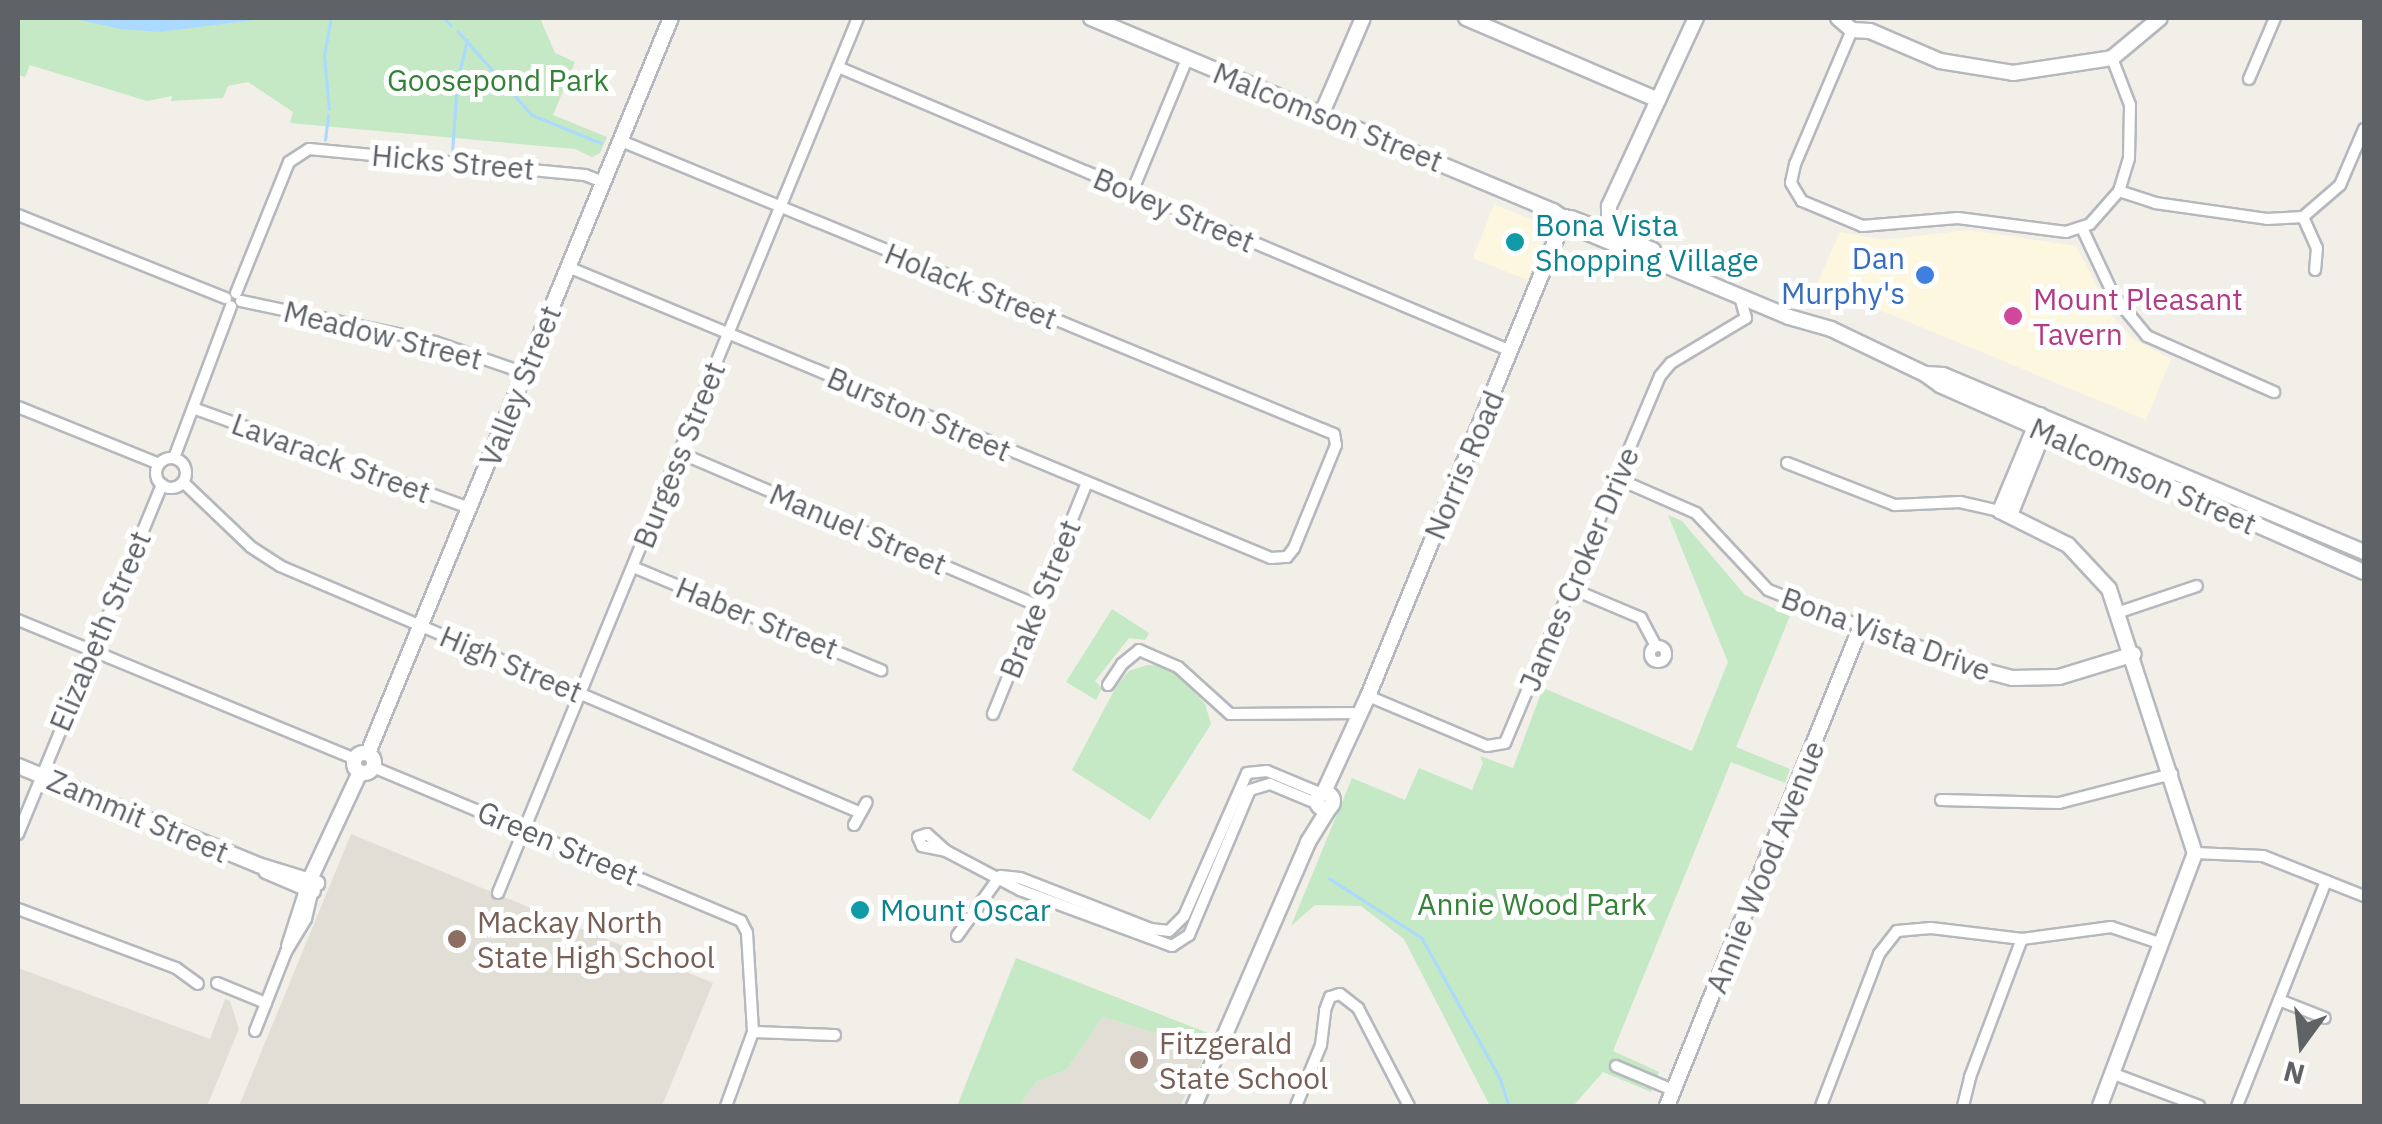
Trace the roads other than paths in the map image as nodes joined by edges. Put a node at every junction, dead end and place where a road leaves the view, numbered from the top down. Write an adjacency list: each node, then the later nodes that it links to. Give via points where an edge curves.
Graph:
1 (671, 18): 18 (street, Valley Street)
2 (858, 18): 13 (street, Burgess Street)
3 (1091, 18): 11 (street, Malcomson Street)
4 (1363, 18): 16 (street)
5 (1466, 18): 15 (street)
6 (1696, 18): 15 (street)
7 (1838, 18): 10 (street)
8 (2160, 18): 12 (street)
9 (2275, 18): 14 (street)
10 (1852, 30): 12 (street, via 1987,71 2038,71); 26 (street, via 1795,164 1792,189 1813,207 1862,226 1958,218 2045,232)
11 (1187, 58): 16 (street, Malcomson Street); 21 (street)
12 (2112, 58): 20 (street, via 2132,122)
13 (838, 67): 21 (street, Bovey Street); 22 (street, Burgess Street)
14 (2249, 79)
15 (1658, 100): 27 (street, via 1609,206)
16 (1322, 112): 24 (street, Malcomson Street)
17 (2364, 129): 25 (street, via 2340,185)
18 (621, 141): 19 (street, Valley Street); 22 (street, Holack Street)
19 (603, 182): 28 (street, Valley Street); 31 (street, Hicks Street, via 585,175 301,151 289,162)
20 (2118, 190): 25 (street, via 2192,208); 26 (street)
21 (1132, 192): 34 (street, Bovey Street)
22 (780, 208): 33 (street, Burgess Street); 54 (street, Holack Street, via 1334,434 1336,445 1294,548 1287,558)
23 (18, 216): 31 (street, Meadow Street)
24 (1565, 217): 27 (street, Malcomson Street); 30 (street, Malcomson Street, via 1581,230); 34 (street, Norris Road)
25 (2303, 217): 29 (street, via 2318,248)
26 (2082, 228): 37 (street, via 2114,296 2147,336)
27 (1609, 231): 32 (street, Malcomson Street)
28 (568, 267): 33 (street, Burston Street); 35 (street, Valley Street)
29 (2315, 270)
30 (1740, 296): 32 (street, Malcomson Street); 47 (street, James Croker Drive, via 1746,318 1660,376)
31 (233, 300): 35 (street, Meadow Street, via 436,342); 39 (street)
32 (1808, 320): 36 (street, Malcomson Street)
33 (728, 334): 42 (street, Burgess Street); 49 (street, Burston Street)
34 (1511, 352): 70 (street, Norris Road)
35 (524, 373): 51 (street, Valley Street)
36 (1925, 374): 40 (street, Malcomson Street); 41 (street, Malcomson Street, via 1943,375)
37 (2274, 392)
38 (18, 408): 45 (street)
39 (193, 408): 43 (street); 51 (street, Lavarack Street)
40 (2014, 418): 41 (street, Malcomson Street); 46 (street)
41 (2042, 423): 46 (street); 52 (street); 53 (street, Malcomson Street); 56 (street, Malcomson Street)
42 (680, 453): 55 (street, Burgess Street); 59 (street, Manuel Street)
43 (174, 458): 45 (street); 48 (street, via 184,466)
44 (1788, 463): 52 (street, via 1895,505 1960,502)
45 (159, 464): 50 (street)
46 (2018, 468): 52 (street)
47 (1616, 478): 58 (street, James Croker Drive); 63 (street, Bona Vista Drive, via 1696,513 1768,590)
48 (183, 482): 50 (street); 62 (street, High Street, via 264,558)
49 (1087, 483): 54 (street, Burston Street); 59 (street, Brake Street)
50 (162, 485): 65 (street, Elizabeth Street)
51 (470, 508): 62 (street, Valley Street)
52 (2005, 513): 60 (street, via 2085,559)
53 (2364, 552)
54 (1271, 558)
55 (633, 567): 67 (street, Haber Street); 69 (street, Burgess Street)
56 (2364, 572)
57 (2198, 586): 60 (street)
58 (1570, 588): 64 (street, via 1638,616); 70 (street, James Croker Drive, via 1500,746)
59 (1036, 605): 72 (street, Brake Street)
60 (2120, 612): 66 (street)
61 (18, 620): 65 (street, Green Street)
62 (421, 626): 69 (street, High Street); 73 (street, Valley Street)
63 (1861, 626): 66 (street, Bona Vista Drive, via 2012,678 2059,678); 112 (street, Annie Wood Avenue)
64 (1656, 646)
65 (92, 650): 73 (street, Green Street); 76 (street, Elizabeth Street)
66 (2134, 654): 75 (street)
67 (881, 670)
68 (1108, 686): 71 (street, via 1139,650 1178,667 1230,714)
69 (581, 692): 83 (street, High Street, via 864,808); 84 (street, Burgess Street)
70 (1368, 696): 71 (street, Norris Road)
71 (1361, 713): 81 (street, Norris Road)
72 (993, 714)
73 (364, 763): 84 (street, Green Street); 91 (street, Valley Street, via 326,869)
74 (18, 766): 76 (street, Zammit Street)
75 (2173, 773): 80 (street, via 2059,803); 87 (street)
76 (40, 775): 85 (street, Elizabeth Street); 91 (street, Zammit Street)
77 (1243, 778): 78 (street); 79 (street, via 1258,769); 82 (street)
78 (1252, 788): 79 (street); 82 (street)
79 (1297, 790): 81 (street)
80 (1941, 800)
81 (1325, 801): 88 (street, Norris Road)
82 (1236, 805): 95 (street)
83 (854, 825)
84 (525, 829): 92 (street, Burgess Street); 108 (street, Green Street, via 741,922)
85 (18, 834)
86 (946, 851): 89 (street)
87 (2196, 853): 90 (street, via 2262,856); 100 (street)
88 (1296, 873): 114 (street, Norris Road); 115 (street, Norris Road)
89 (1000, 876): 96 (street, via 1017,877); 98 (street)
90 (2326, 881): 93 (street); 104 (street)
91 (311, 887): 105 (street, Valley Street)
92 (498, 893)
93 (2364, 896)
94 (18, 909): 103 (street, via 176,968)
95 (1189, 919): 97 (street); 101 (street, via 1180,944)
96 (1131, 928): 97 (street); 101 (street)
97 (1163, 932): 101 (street)
98 (957, 936)
99 (2022, 940): 100 (street, via 2097,926); 119 (street, via 1930,928 1897,932 1879,954); 120 (street)
100 (2162, 944): 111 (street)
101 (1162, 945)
102 (217, 983): 105 (street)
103 (198, 984)
104 (2279, 1000): 106 (street); 123 (street)
105 (266, 1003): 107 (street, Valley Street)
106 (2325, 1018)
107 (254, 1030)
108 (753, 1032): 109 (street); 113 (street)
109 (836, 1034)
110 (1616, 1066): 112 (street)
111 (2114, 1074): 121 (street); 122 (street)
112 (1675, 1091): 118 (street, Annie Wood Avenue)
113 (726, 1106)
114 (1194, 1106)
115 (1203, 1106)
116 (1296, 1106): 117 (street, via 1321,1046 1330,996 1340,994 1358,1008)
117 (1409, 1106)
118 (1667, 1106)
119 (1820, 1106)
120 (1963, 1106)
121 (2100, 1106)
122 (2199, 1106)
123 (2238, 1106)

